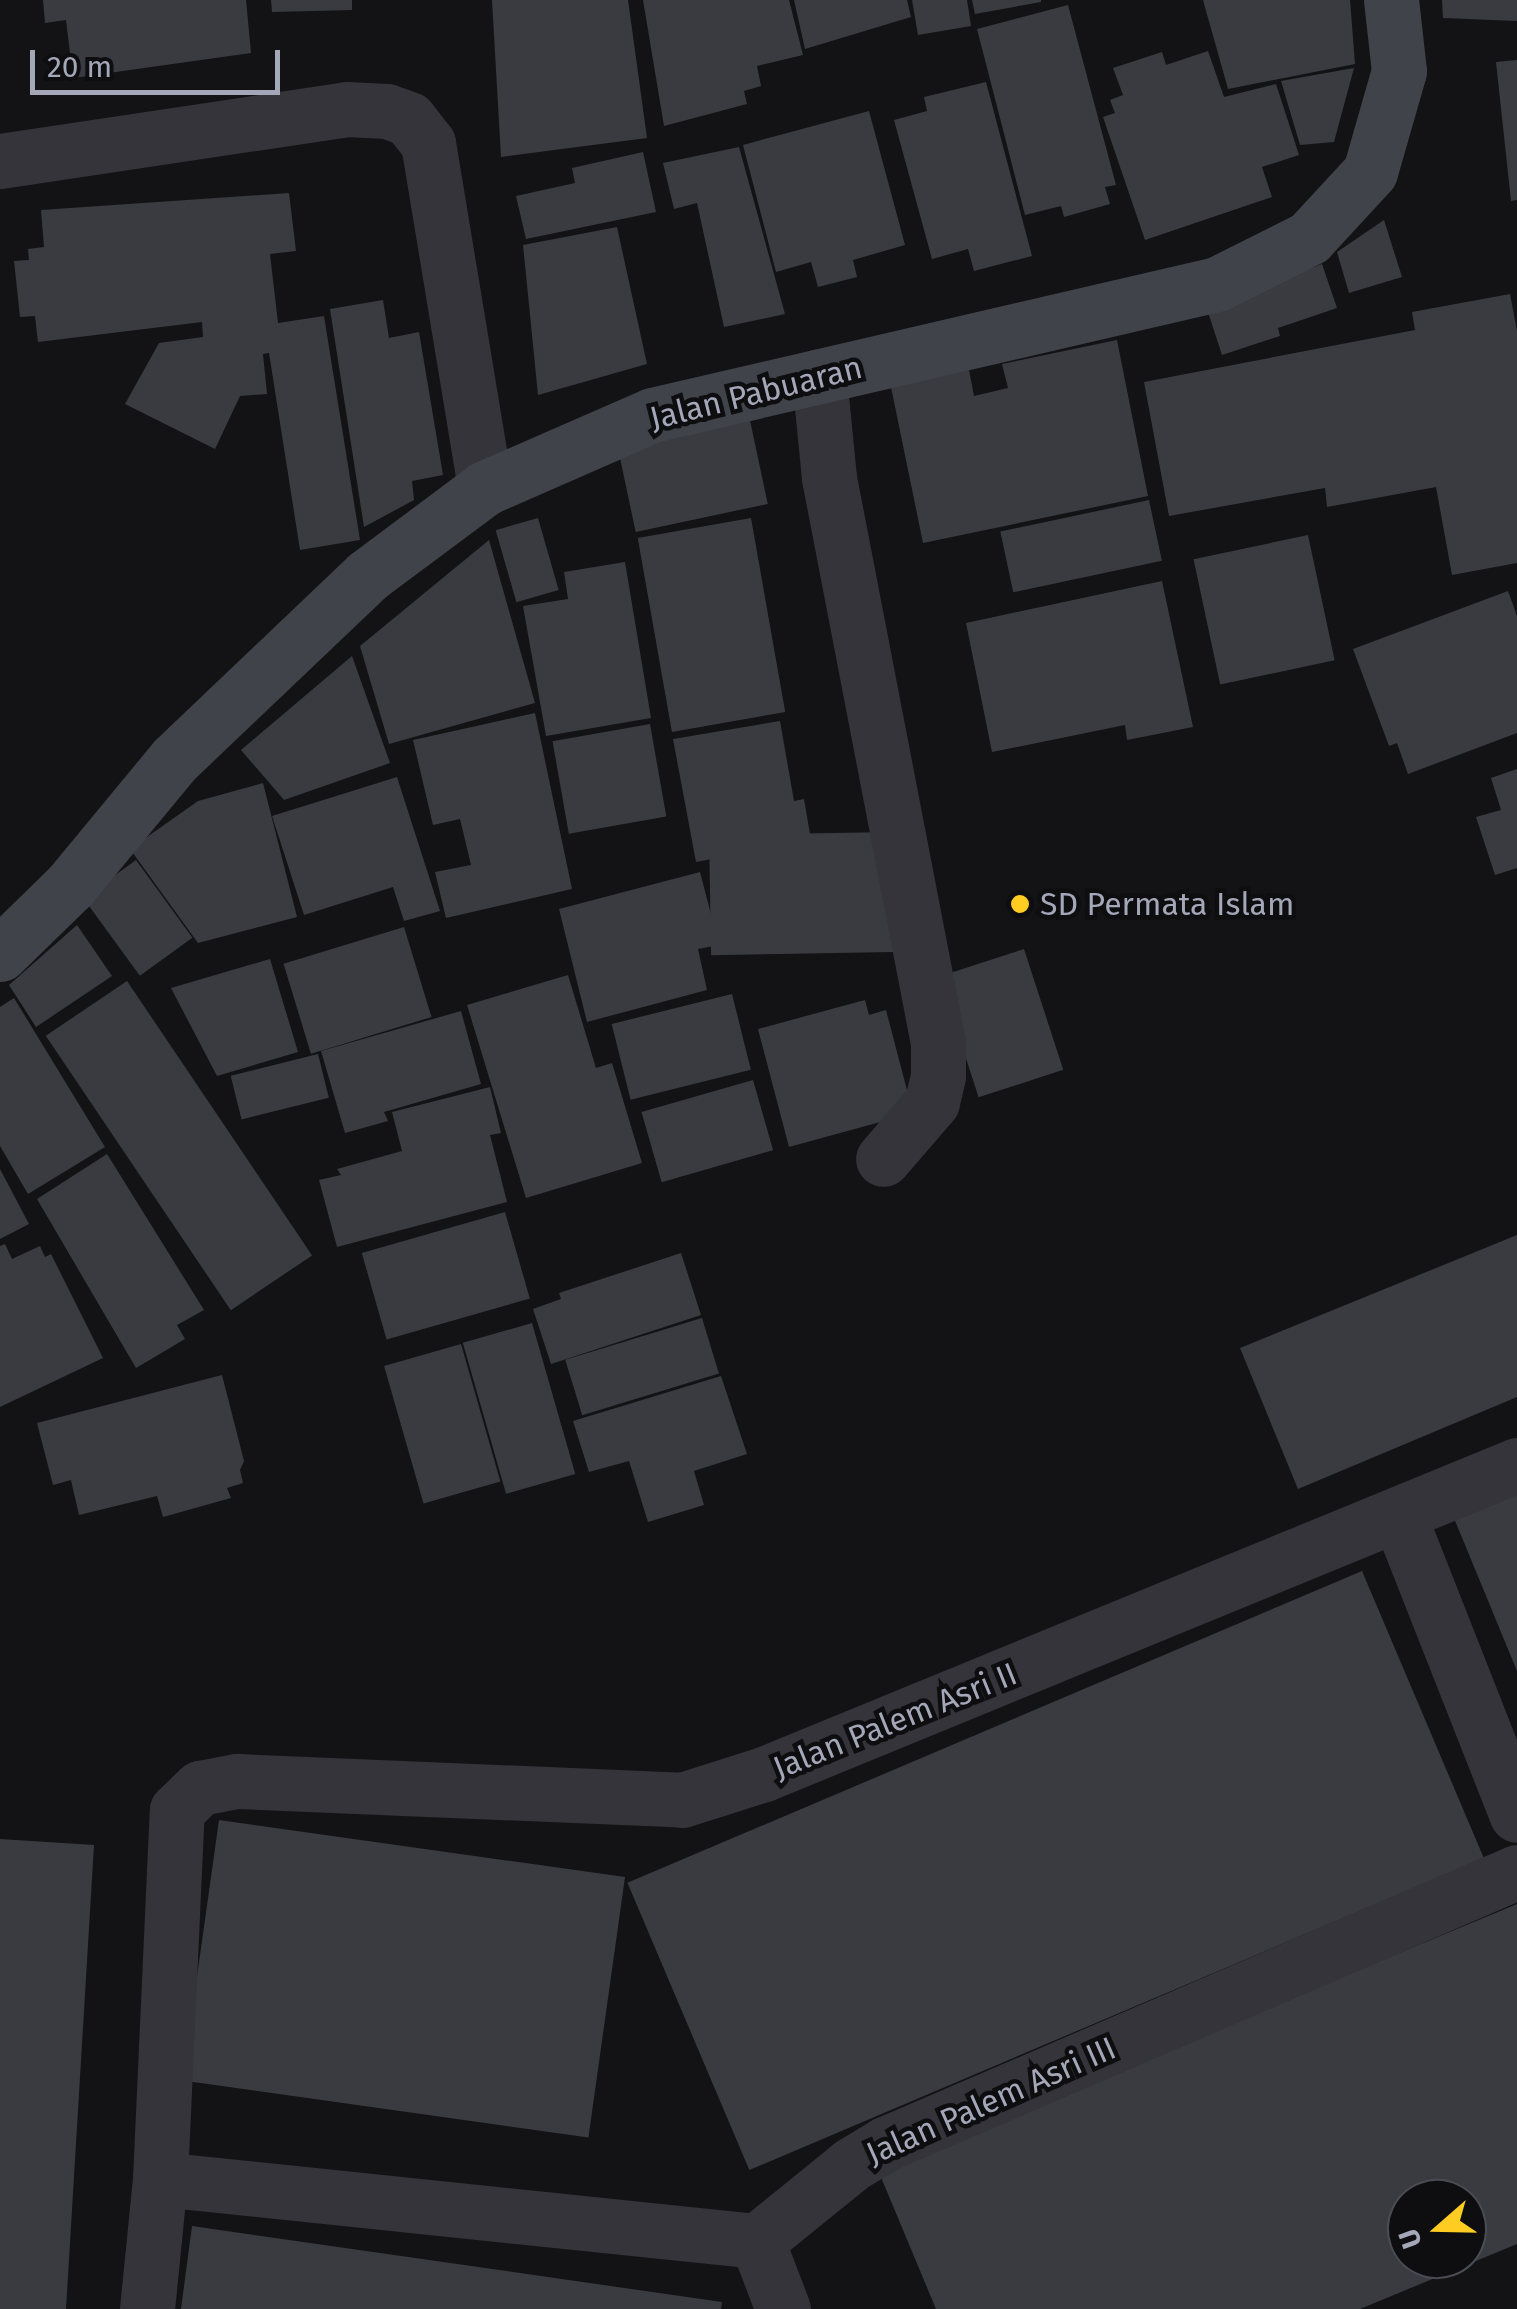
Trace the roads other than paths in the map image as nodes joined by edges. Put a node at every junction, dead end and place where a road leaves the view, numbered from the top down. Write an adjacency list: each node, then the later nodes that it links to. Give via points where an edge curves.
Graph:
1 (1392, 0): 3 (street, Jalan Pabuaran, via 1399,71 1370,172 1308,238 1217,284)
2 (0, 161): 4 (street, via 346,110 387,110 409,119 428,142)
3 (819, 376): 4 (street, Jalan Pabuaran, via 652,415); 6 (street, via 829,478 938,1042 932,1102)
4 (485, 488): 5 (street, Jalan Pabuaran, via 367,576 175,759 69,887)
5 (0, 954)
6 (883, 1159)
7 (1517, 1464): 8 (street, Jalan Palem Asri II)
8 (1400, 1516): 9 (street); 11 (street, Jalan Palem Asri II, via 764,1774 682,1800 237,1781 200,1788 177,1810)
9 (1517, 1815)
10 (1517, 1872): 12 (street, Jalan Palem Asri III, via 885,2144)
11 (160, 2179): 12 (street); 13 (street)
12 (757, 2241): 14 (street)
13 (148, 2309)
14 (783, 2309)

